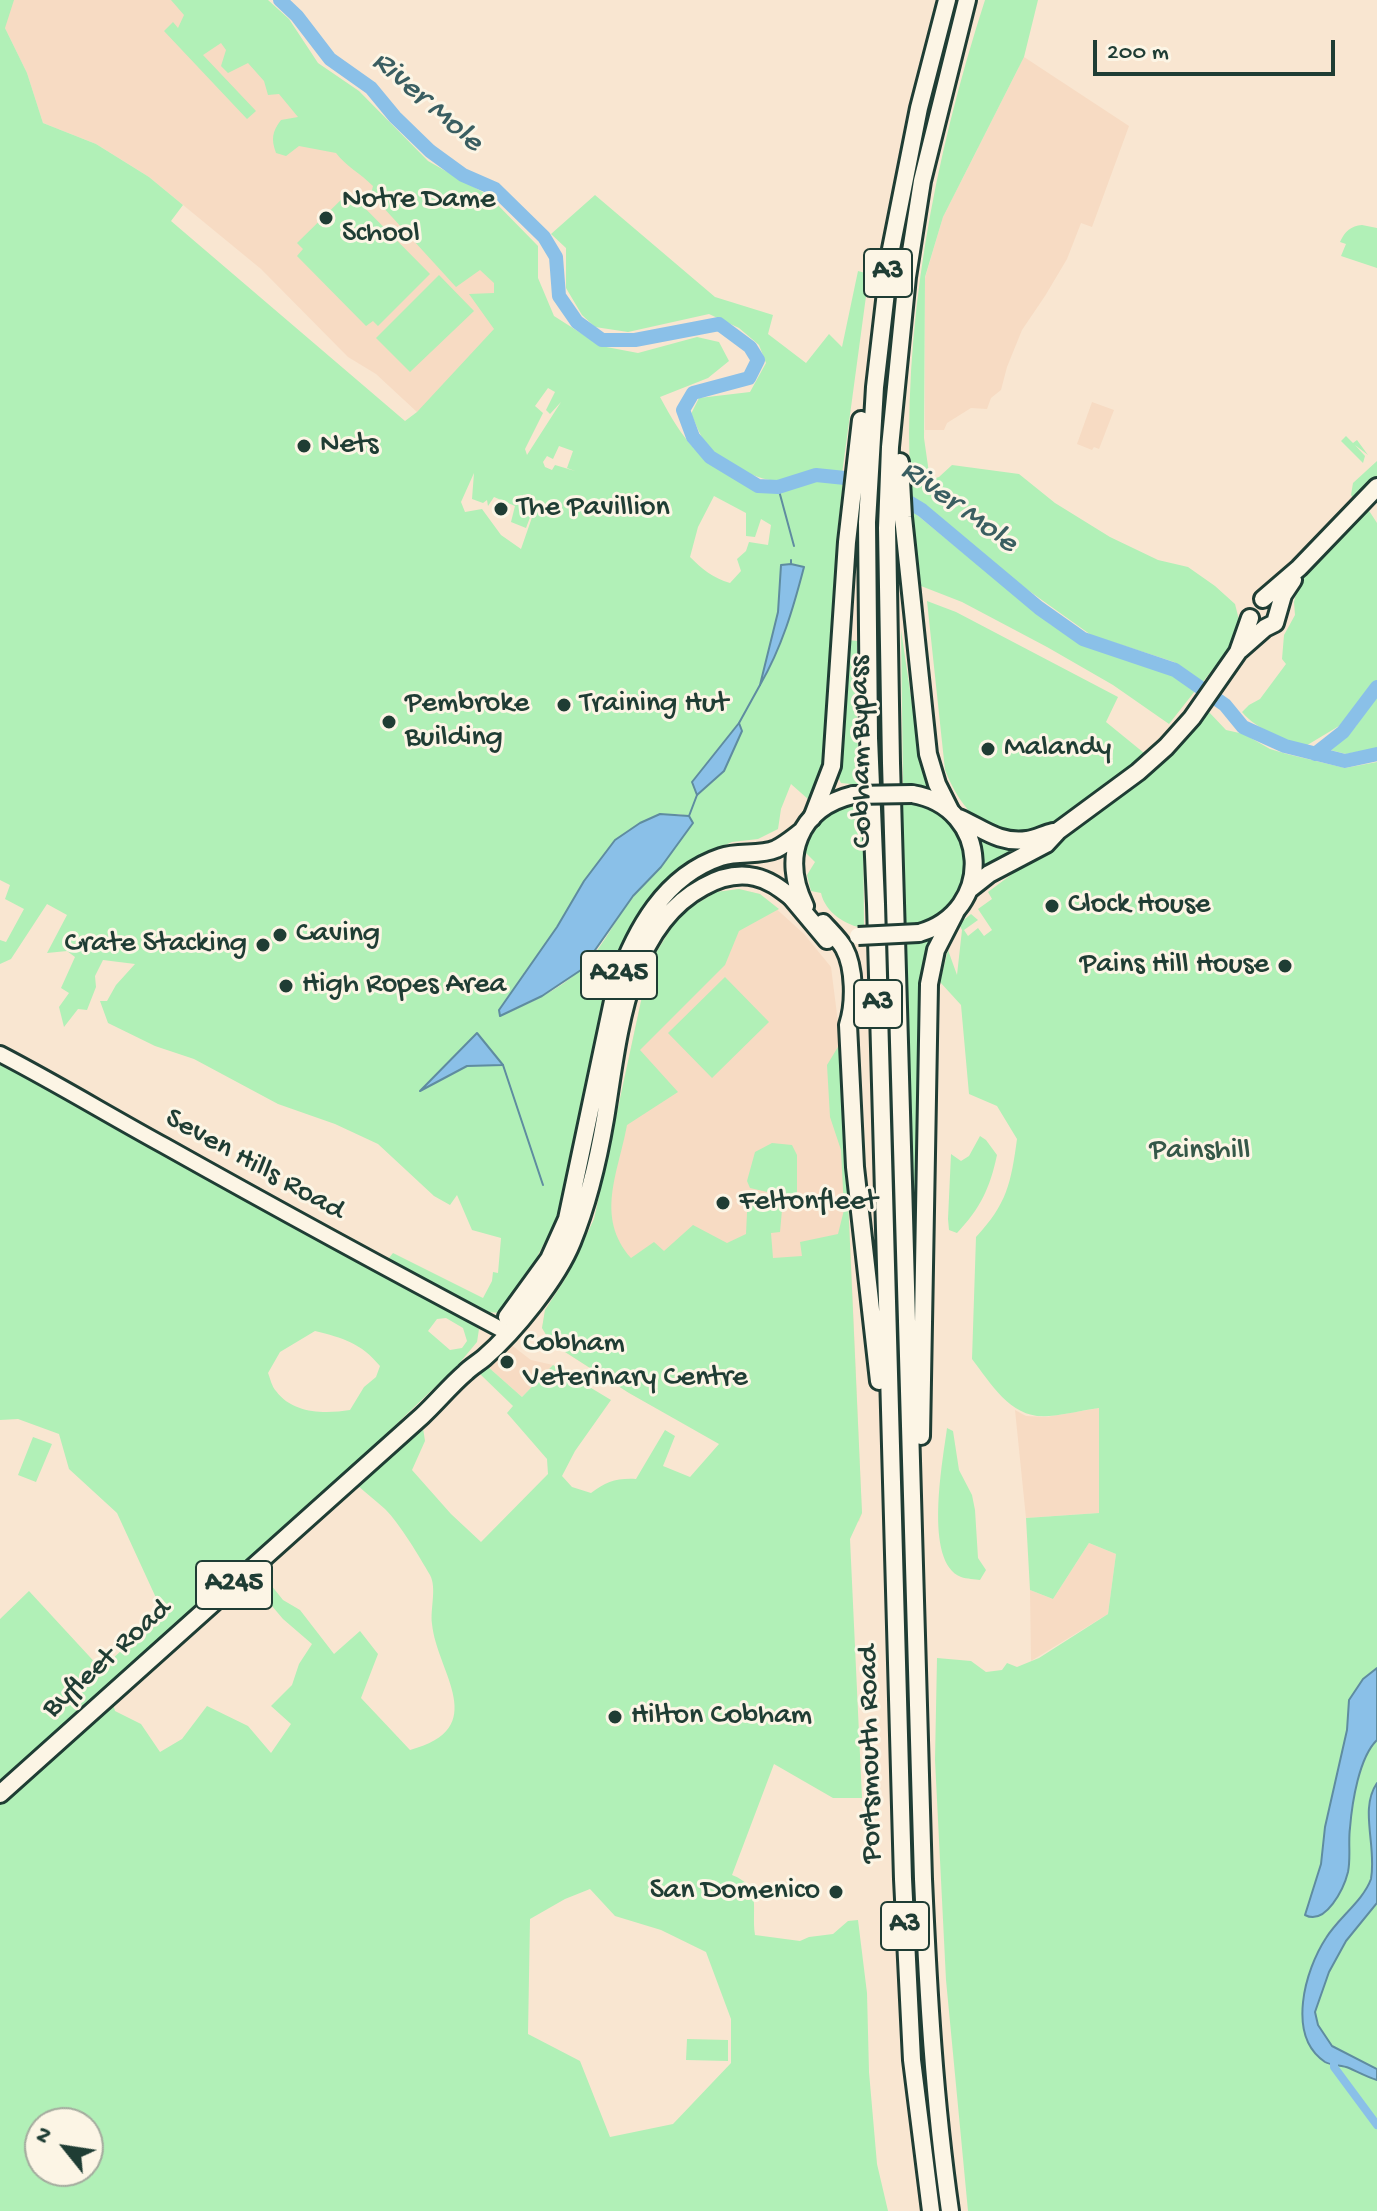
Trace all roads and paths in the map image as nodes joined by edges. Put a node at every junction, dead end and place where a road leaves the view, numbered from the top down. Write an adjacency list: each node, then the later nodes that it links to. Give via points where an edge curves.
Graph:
1 (947, 0): 3 (main road, Cobham Bypass / A3, via 891,249)
2 (967, 0): 4 (main road, Cobham Bypass / A3, via 922,181 897,368)
3 (865, 440): 13 (main road, via 850,515 832,766); 23 (main road, Cobham Bypass / A3)
4 (895, 447): 12 (main road, via 928,754); 24 (main road, Cobham Bypass / A3, via 887,528 891,763)
5 (1377, 487): 6 (main road)
6 (1299, 568): 7 (main road); 8 (main road)
7 (1263, 599): 8 (main road); 9 (main road, via 1251,607)
8 (1278, 609): 10 (main road, via 1275,623)
9 (1250, 618): 10 (main road); 11 (main road)
10 (1265, 628): 11 (main road)
11 (1238, 652): 14 (main road, via 1192,718 1148,764)
12 (954, 814): 13 (main road, bridge, via 912,794 853,795 834,801); 14 (main road, via 1008,840); 15 (main road, via 973,850)
13 (807, 824): 17 (main road, via 794,873); 22 (main road, Byfleet Road / A245, via 773,850 722,857 696,869 674,885 642,924 617,982 567,1219 549,1259)
14 (1058, 831): 15 (main road, via 1037,850)
15 (970, 889): 18 (main road)
16 (791, 897): 17 (main road, A245); 20 (main road, via 839,959); 22 (main road, Byfleet Road / A245, via 756,877 727,877 689,894 656,930 634,976 588,1198 572,1243 548,1285)
17 (807, 908): 19 (main road)
18 (955, 913): 19 (main road, bridge, via 919,933 858,936); 24 (main road, via 930,971 921,1457)
19 (823, 923): 20 (main road, via 848,959)
20 (848, 1025): 23 (main road, via 855,1167)
21 (0, 1054): 22 (main road, Seven Hills Road, via 309,1227)
22 (499, 1325): 25 (main road, Byfleet Road / A245, via 465,1372 422,1416)
23 (892, 1486): 26 (main road, Portsmouth Road / A3, via 907,1984)
24 (914, 1509): 27 (main road, Portsmouth Road / A3, via 928,2009)
25 (0, 1794)
26 (931, 2211)
27 (950, 2211)

